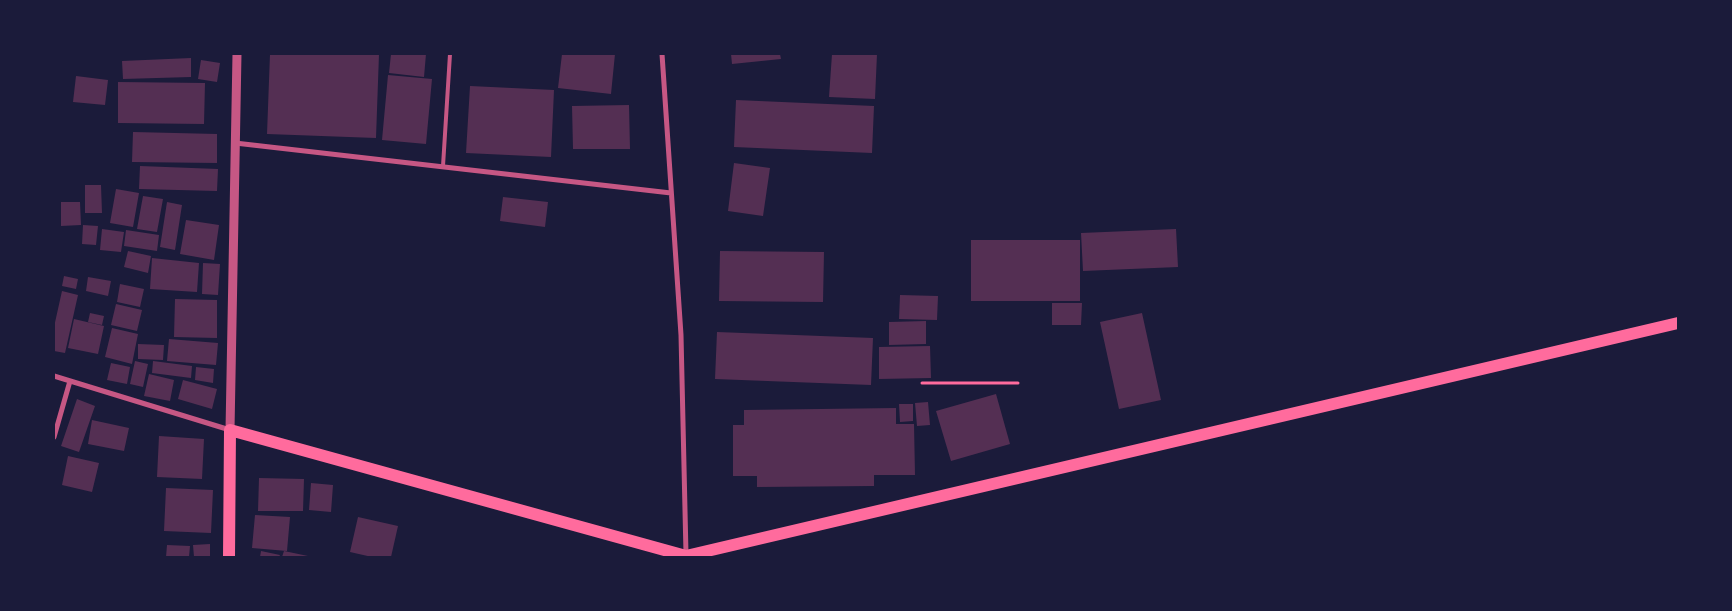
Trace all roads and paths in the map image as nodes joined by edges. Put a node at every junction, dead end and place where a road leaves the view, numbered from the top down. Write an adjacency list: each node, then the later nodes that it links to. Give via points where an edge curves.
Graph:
1 (237, 54): 4 (street)
2 (450, 54): 5 (lane)
3 (662, 54): 6 (street)
4 (236, 143): 5 (street); 12 (street)
5 (443, 166): 6 (street)
6 (671, 193): 15 (street, via 680,335)
7 (1678, 323): 15 (main road)
8 (54, 376): 9 (street)
9 (70, 381): 12 (street); 13 (street)
10 (922, 383): 11 (path)
11 (1018, 383)
12 (230, 430): 14 (main road); 15 (main road)
13 (54, 437)
14 (229, 557)
15 (686, 557)

